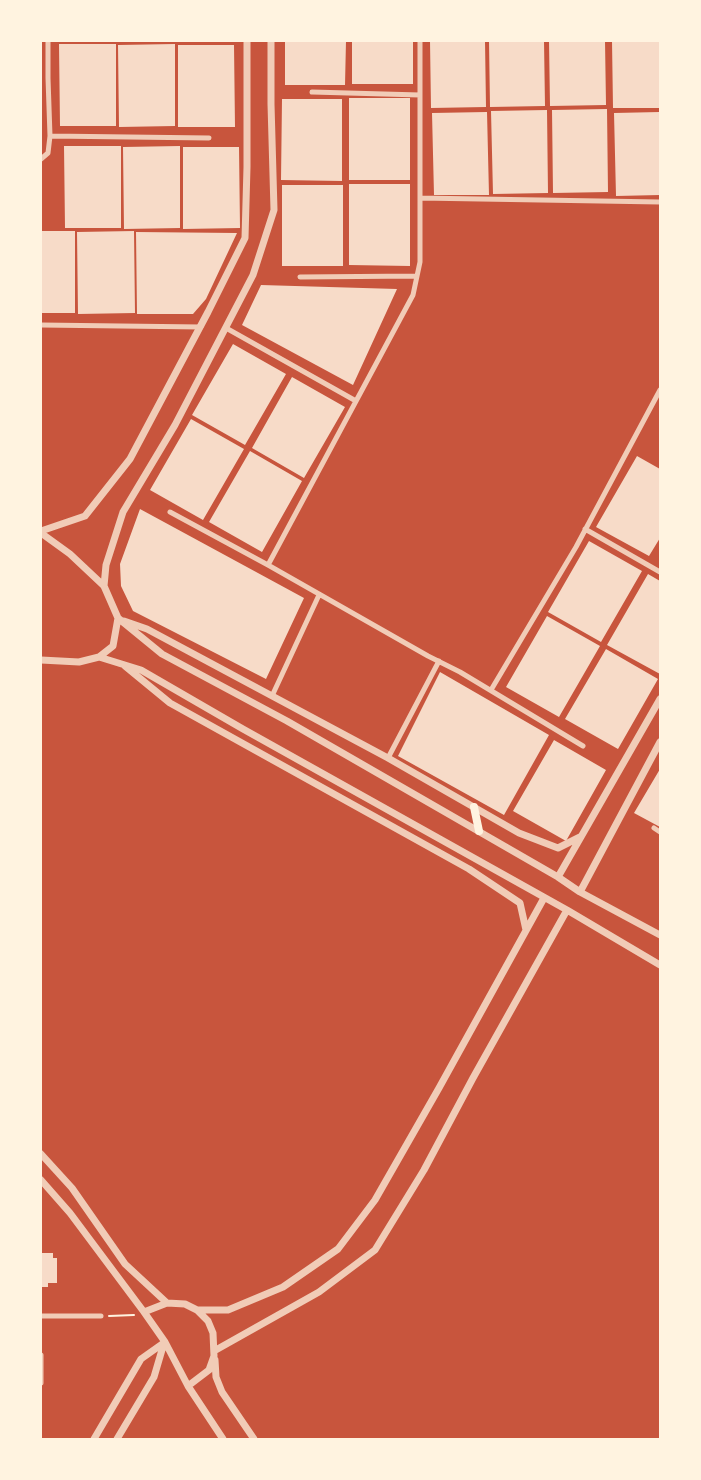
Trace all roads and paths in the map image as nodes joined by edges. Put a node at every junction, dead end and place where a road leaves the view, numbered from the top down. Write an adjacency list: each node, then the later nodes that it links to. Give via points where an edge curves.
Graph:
1 (48, 41): 7 (street)
2 (271, 41): 16 (street, via 274,210 253,275)
3 (420, 41): 6 (street)
4 (245, 43): 15 (street, via 247,167 244,238)
5 (312, 92): 6 (street)
6 (420, 95): 10 (street)
7 (50, 136): 8 (street); 9 (street, via 48,153)
8 (209, 138)
9 (41, 158)
10 (420, 198): 11 (street); 12 (street)
11 (660, 202)
12 (417, 276): 13 (street); 18 (street, via 412,296)
13 (300, 277)
14 (41, 325): 15 (street)
15 (201, 327): 21 (street, via 130,459 84,516)
16 (226, 328): 18 (street); 24 (street, via 175,425 123,512 106,565)
17 (660, 390): 20 (street)
18 (356, 401): 22 (street)
19 (170, 512): 22 (street)
20 (585, 530): 23 (street); 31 (street)
21 (41, 532): 24 (street)
22 (268, 565): 25 (street)
23 (660, 572)
24 (104, 586): 26 (street)
25 (319, 595): 29 (street); 32 (street)
26 (118, 618): 27 (street, via 112,646); 32 (street, via 147,629); 38 (street, via 162,654)
27 (99, 657): 28 (street, via 79,662); 30 (street)
28 (41, 660)
29 (439, 662): 31 (street); 36 (street)
30 (121, 663): 42 (street, via 141,670); 44 (street, via 170,703 469,869 520,903)
31 (491, 690): 35 (street)
32 (272, 696): 36 (street)
33 (660, 699): 39 (street)
34 (660, 742): 41 (street)
35 (583, 746)
36 (388, 758): 37 (street)
37 (474, 807): 38 (main road); 39 (street, via 519,833 558,848)
38 (479, 831): 40 (street)
39 (580, 837): 40 (street)
40 (558, 877): 41 (street)
41 (580, 892): 45 (street)
42 (544, 898): 43 (street); 44 (street)
43 (567, 910): 46 (street); 55 (street, via 424,1170 375,1250 319,1292)
44 (526, 930): 50 (street, via 375,1200 338,1249 283,1287 228,1310)
45 (660, 935)
46 (660, 966)
47 (41, 1154): 49 (street, via 72,1188 124,1264)
48 (43, 1183): 51 (street, via 70,1213)
49 (167, 1303): 50 (street, via 185,1304); 51 (street)
50 (197, 1310): 55 (street, via 208,1321 213,1333)
51 (145, 1313): 53 (path); 54 (street)
52 (41, 1316): 53 (street)
53 (101, 1316)
54 (165, 1342): 58 (street); 59 (street, via 141,1359); 60 (street, via 154,1377)
55 (214, 1354): 58 (street, via 209,1370); 62 (street, via 216,1377 222,1392)
56 (41, 1355): 57 (street)
57 (41, 1383)
58 (188, 1386): 61 (street)
59 (94, 1439)
60 (117, 1439)
61 (223, 1439)
62 (254, 1439)

